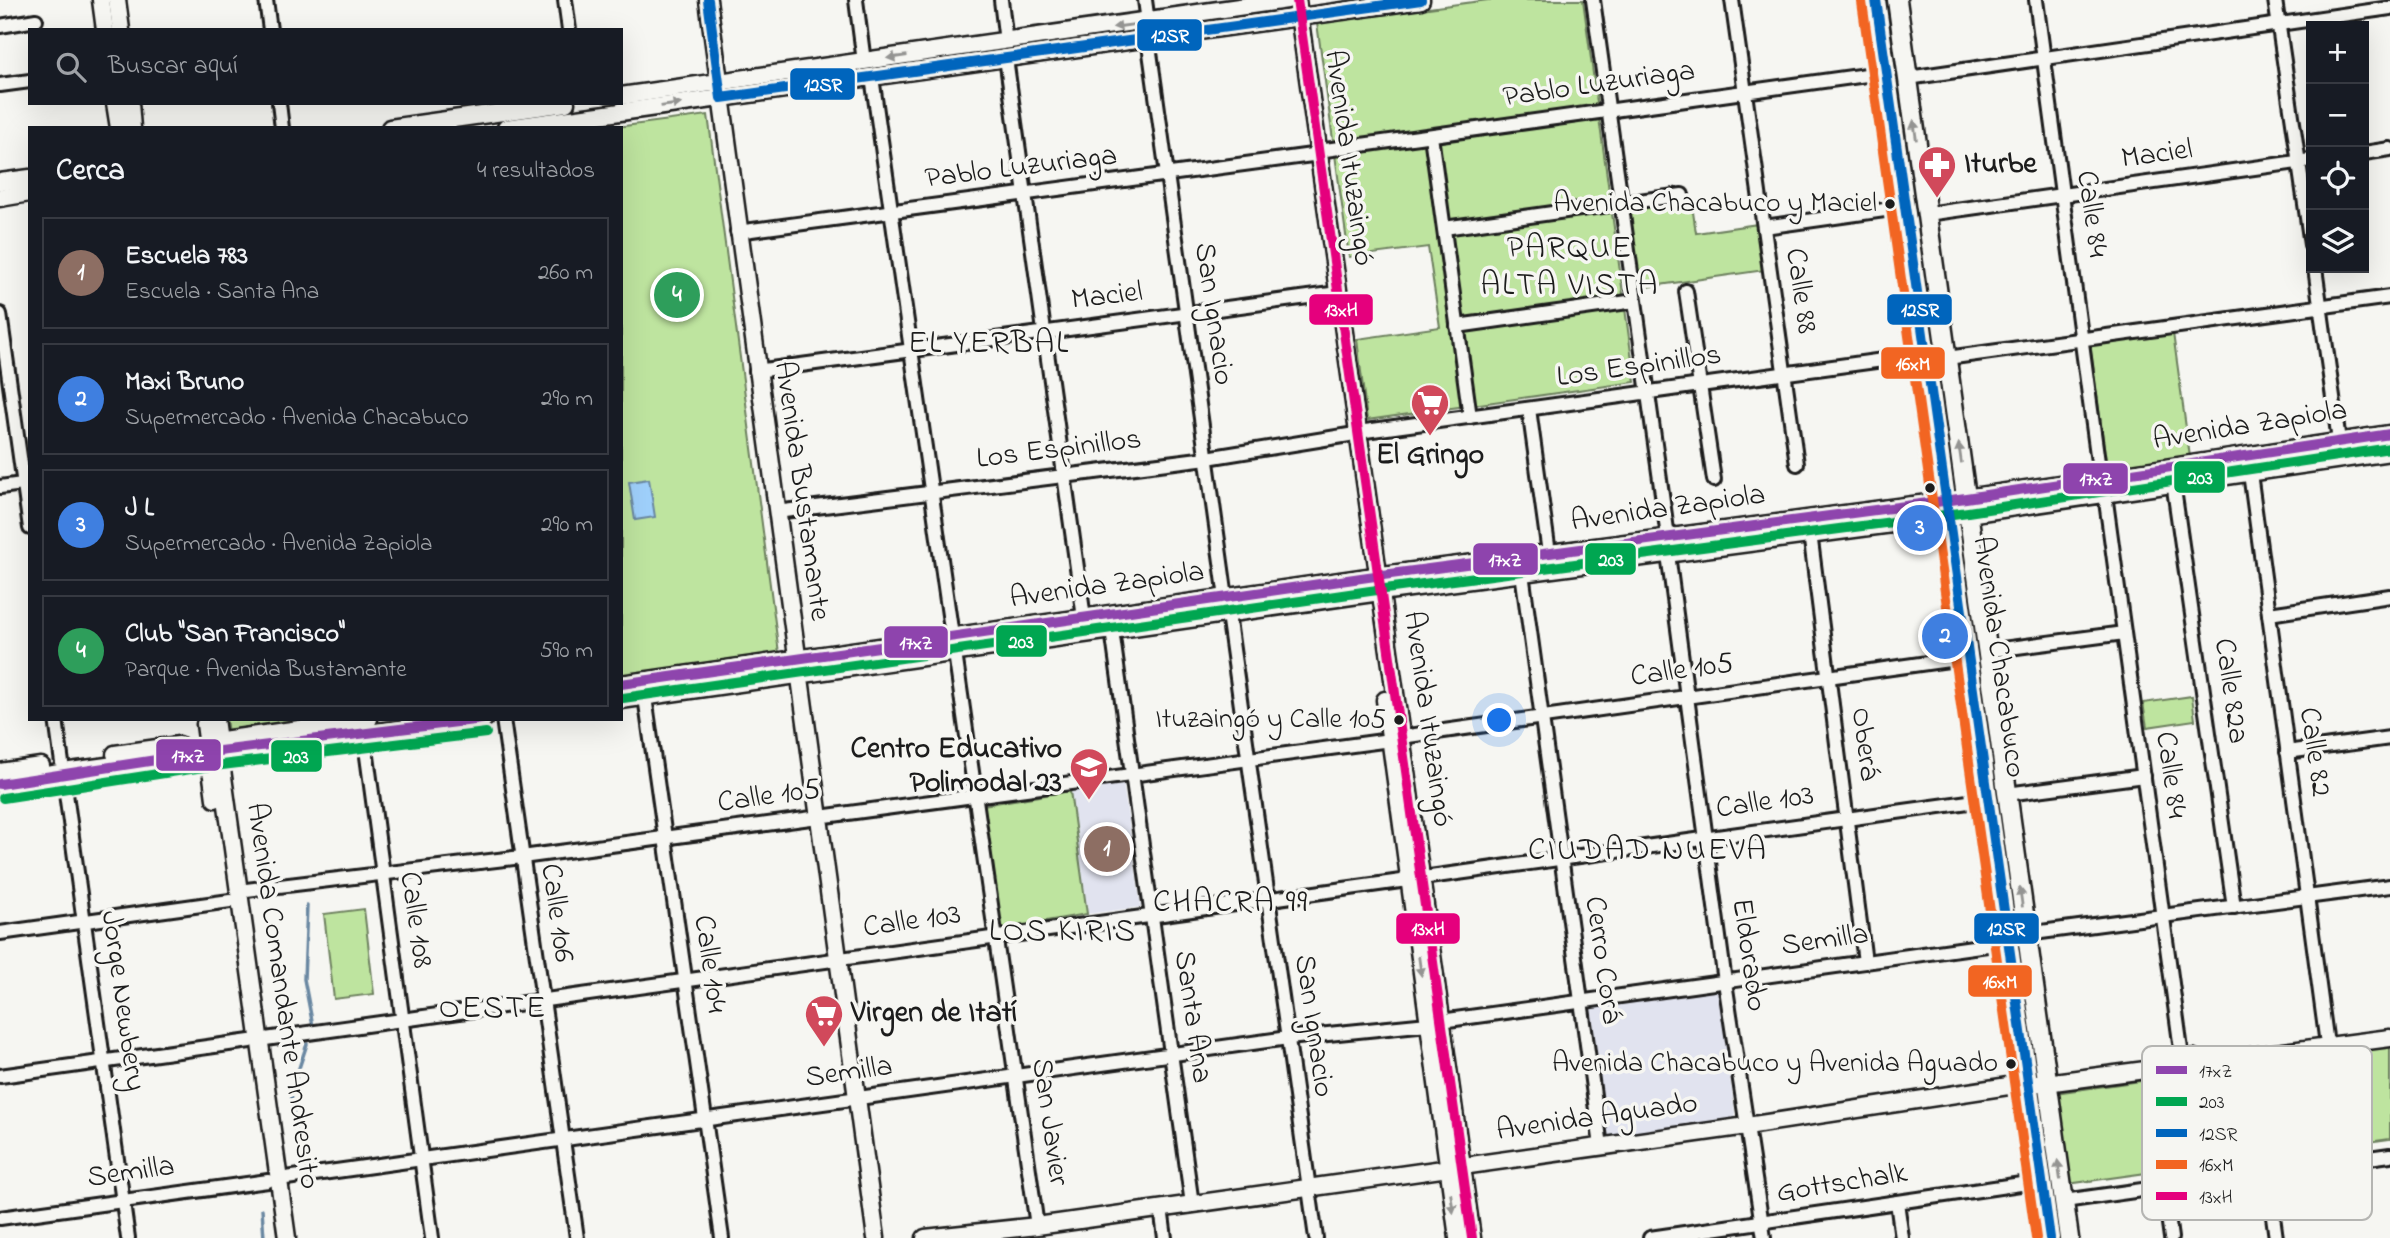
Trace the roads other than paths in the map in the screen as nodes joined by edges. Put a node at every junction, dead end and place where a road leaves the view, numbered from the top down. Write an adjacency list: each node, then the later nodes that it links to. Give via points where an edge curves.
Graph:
1 (101, 0): 23 (main road)
2 (117, 0): 24 (main road)
3 (266, 0): 25 (street)
4 (565, 0): 26 (street)
5 (708, 0): 36 (main road, Avenida Bustamante)
6 (856, 0): 30 (street)
7 (1001, 0): 28 (street)
8 (1146, 0): 27 (street, San Ignacio)
9 (1287, 0): 27 (main road)
10 (1297, 0): 19 (main road, Avenida Ituzaingó)
11 (1421, 0): 19 (main road)
12 (1593, 0): 43 (street)
13 (1732, 0): 37 (street, Calle 88)
14 (1876, 0): 31 (main road, Avenida Chacabuco)
15 (1897, 0): 33 (main road, Avenida Chacabuco)
16 (2036, 0): 29 (street, Calle 84)
17 (2275, 0): 21 (street)
18 (2390, 8): 21 (street)
19 (1298, 17): 27 (main road); 52 (main road, Avenida Ituzaingó)
20 (36, 20): 22 (street)
21 (2279, 24): 29 (street); 53 (street)
22 (0, 26)
23 (105, 28)
24 (121, 28)
25 (270, 28)
26 (569, 28)
27 (1148, 30): 28 (main road); 54 (street, San Ignacio)
28 (1006, 50): 30 (main road, one-way to 30); 32 (main road); 58 (street)
29 (2044, 58): 33 (street); 60 (street, Calle 84)
30 (864, 62): 36 (main road)
31 (1888, 72): 37 (street, Pablo Luzuriaga); 63 (main road, Avenida Chacabuco)
32 (872, 77): 36 (main road); 65 (street, San Javier)
33 (1908, 78): 66 (main road, Avenida Chacabuco, one-way to 33)
34 (28, 81): 35 (street)
35 (0, 85)
36 (720, 90): 38 (main road); 48 (main road, one-way to 36); 69 (main road, Avenida Bustamante)
37 (1745, 92): 43 (street, Pablo Luzuriaga); 67 (street, Calle 88)
38 (623, 96)
39 (115, 105): 44 (main road)
40 (130, 105): 45 (main road)
41 (279, 105): 46 (street)
42 (552, 105): 47 (main road)
43 (1608, 110): 49 (street, Pablo Luzuriaga); 62 (street)
44 (118, 126)
45 (132, 126)
46 (282, 126)
47 (404, 126)
48 (517, 126)
49 (1431, 136): 52 (street, Pablo Luzuriaga); 68 (street)
50 (2390, 149): 51 (street)
51 (2369, 152)
52 (1315, 153): 54 (street, Pablo Luzuriaga); 72 (main road, Avenida Ituzaingó)
53 (2305, 161): 60 (street, Maciel); 64 (street)
54 (1167, 175): 58 (street, Pablo Luzuriaga); 77 (street, San Ignacio)
55 (28, 178): 56 (main road)
56 (0, 182)
57 (28, 193): 61 (main road)
58 (1025, 193): 65 (street, Pablo Luzuriaga); 79 (street)
59 (1682, 195): 62 (street)
60 (2062, 195): 66 (street, Maciel); 80 (street, Calle 84)
61 (0, 198)
62 (1621, 203): 68 (street); 74 (street)
63 (1906, 207): 67 (street); 82 (main road, Avenida Chacabuco)
64 (2308, 210)
65 (891, 211): 69 (street, Pablo Luzuriaga); 81 (street, San Javier)
66 (1927, 214): 83 (main road, Avenida Chacabuco)
67 (1764, 227): 85 (street, Calle 88)
68 (1444, 228): 78 (street)
69 (737, 232): 84 (main road, Avenida Bustamante)
70 (2316, 273): 75 (street)
71 (1686, 291): 86 (street)
72 (1334, 293): 77 (street, Maciel); 90 (main road, Avenida Ituzaingó)
73 (2390, 296): 75 (street)
74 (1635, 301): 78 (street); 87 (street)
75 (2320, 306): 80 (street); 92 (street)
76 (0, 314): 101 (street)
77 (1186, 314): 79 (street, Maciel); 94 (street, San Ignacio)
78 (1457, 326): 89 (street)
79 (1044, 331): 81 (street, Maciel); 97 (street)
80 (2082, 340): 83 (street); 98 (street, Calle 84)
81 (911, 348): 84 (street, Maciel); 103 (street, San Javier)
82 (1927, 354): 85 (street, Los Espinillos); 106 (main road, Avenida Chacabuco)
83 (1947, 358): 105 (main road, Avenida Chacabuco, one-way to 83)
84 (756, 371): 107 (main road, Avenida Bustamante)
85 (1784, 373): 86 (street, Los Espinillos); 95 (street, Calle 88)
86 (1700, 385): 87 (street, Los Espinillos); 99 (street)
87 (1648, 392): 88 (street, Los Espinillos); 109 (street)
88 (1529, 409): 89 (street, Los Espinillos); 110 (street)
89 (1470, 417): 90 (street, Los Espinillos)
90 (1353, 433): 94 (street, Los Espinillos); 113 (main road, Avenida Ituzaingó)
91 (2390, 434): 92 (main road, Avenida Zapiola)
92 (2339, 441): 98 (main road, Avenida Zapiola)
93 (2390, 452): 96 (main road, Avenida Zapiola)
94 (1207, 458): 97 (street, Los Espinillos); 115 (street, San Ignacio)
95 (1797, 464)
96 (2250, 474): 100 (main road, Avenida Zapiola); 116 (street, Calle 82)
97 (1065, 475): 103 (street, Los Espinillos); 117 (street)
98 (2100, 477): 105 (main road, Avenida Zapiola)
99 (1714, 480)
100 (2173, 482): 104 (main road, Avenida Zapiola); 160 (street, Calle 82a)
101 (27, 483): 102 (street)
102 (0, 487)
103 (932, 493): 107 (street, Los Espinillos); 120 (street, San Javier)
104 (2105, 494): 105 (main road, Avenida Zapiola); 119 (street, Calle 84)
105 (1967, 506): 106 (main road, Avenida Zapiola); 121 (main road, Avenida Chacabuco)
106 (1948, 508): 108 (main road, Avenida Zapiola); 109 (main road, Avenida Zapiola); 122 (main road, Avenida Chacabuco)
107 (776, 512): 123 (main road, Avenida Bustamante)
108 (1810, 533): 111 (main road, Avenida Zapiola); 124 (street, Oberá)
109 (1668, 537): 110 (main road, Avenida Zapiola)
110 (1549, 553): 113 (main road, Avenida Zapiola)
111 (1668, 554): 112 (main road, Avenida Zapiola); 127 (street, Eldorado)
112 (1522, 573): 113 (main road, Avenida Zapiola); 129 (street, Cerro Corá)
113 (1374, 585): 115 (main road, Avenida Zapiola); 137 (main road, Avenida Ituzaingó)
114 (2390, 596): 116 (street)
115 (1227, 606): 117 (main road, Avenida Zapiola); 118 (main road, Avenida Zapiola); 140 (street, San Ignacio)
116 (2269, 614): 139 (street, Calle 82)
117 (1084, 618): 120 (main road, Avenida Zapiola)
118 (1112, 630): 120 (main road, Avenida Zapiola); 143 (street, Santa Ana)
119 (2124, 633): 121 (street); 144 (street, Calle 84)
120 (953, 645): 123 (main road, Avenida Zapiola); 146 (street, San Javier)
121 (1987, 651): 147 (main road, Avenida Chacabuco)
122 (1970, 657): 124 (street, Calle 105); 147 (main road, Avenida Chacabuco)
123 (797, 667): 125 (main road, Avenida Zapiola); 126 (main road, Avenida Zapiola); 148 (main road, Avenida Bustamante)
124 (1828, 677): 127 (street, Calle 105); 149 (street, Oberá)
125 (623, 684)
126 (645, 697): 128 (main road, Avenida Zapiola); 150 (street, Calle 104)
127 (1687, 697): 129 (street, Calle 105); 151 (street, Eldorado)
128 (623, 700)
129 (1542, 717): 137 (street, Calle 105); 153 (street, Cerro Corá)
130 (56, 721): 141 (street, Jorge Newbery)
131 (205, 721): 138 (main road, Avenida Comandante Andresito)
132 (215, 721): 138 (main road, Avenida Comandante Andresito)
133 (468, 721): 135 (main road)
134 (503, 721): 152 (street, Calle 106)
135 (370, 729): 138 (main road); 154 (street, Calle 108)
136 (2390, 738): 139 (street)
137 (1395, 739): 140 (street, Calle 105); 155 (main road, Avenida Ituzaingó)
138 (214, 747): 141 (main road); 157 (main road, Avenida Comandante Andresito)
139 (2287, 752): 158 (street, Calle 82)
140 (1249, 760): 143 (street, Calle 105); 159 (street, San Ignacio)
141 (63, 767): 142 (main road); 145 (main road); 163 (street, Jorge Newbery)
142 (0, 772)
143 (1132, 775): 146 (street, Calle 105); 161 (street, Santa Ana)
144 (2144, 776): 147 (street, Calle 103); 162 (street, Calle 84)
145 (0, 784)
146 (975, 796): 148 (street, Calle 105); 166 (street, San Javier)
147 (1998, 796): 149 (street, Calle 103); 165 (main road, Avenida Chacabuco, one-way to 147); 167 (main road, Avenida Chacabuco)
148 (818, 817): 150 (street, Calle 105); 168 (main road, Avenida Bustamante)
149 (1847, 818): 151 (street, Calle 103); 169 (street, Oberá)
150 (665, 838): 152 (street, Calle 105); 170 (street, Calle 104)
151 (1706, 838): 153 (street, Calle 103); 171 (street, Eldorado)
152 (522, 857): 154 (street, Calle 105); 172 (street, Calle 106)
153 (1562, 858): 155 (street, Calle 103); 173 (street, Cerro Corá)
154 (383, 875): 157 (street, Calle 105); 174 (street, Calle 108)
155 (1414, 878): 159 (street, Calle 103); 175 (main road, Avenida Ituzaingó)
156 (2390, 886): 158 (street)
157 (234, 896): 163 (street, Calle 105); 180 (main road, Avenida Comandante Andresito)
158 (2307, 897): 160 (street); 177 (street, Calle 82)
159 (1268, 899): 161 (street, Calle 103); 178 (street, San Ignacio)
160 (2234, 906): 162 (street)
161 (1152, 915): 166 (street, Calle 103); 184 (street, Santa Ana)
162 (2163, 916): 165 (street); 181 (street, Calle 84)
163 (84, 921): 164 (street, Calle 105); 185 (street, Jorge Newbery)
164 (0, 933)
165 (2026, 934): 189 (main road, Avenida Chacabuco)
166 (996, 937): 168 (street, Calle 103); 188 (street, San Javier)
167 (2009, 942): 169 (street, Semilla); 190 (main road, Avenida Chacabuco)
168 (838, 959): 170 (street, Calle 103); 191 (main road, Avenida Bustamante)
169 (1865, 962): 171 (street, Semilla)
170 (685, 981): 172 (street, Calle 103); 192 (street, Calle 104)
171 (1725, 982): 173 (street, Semilla); 193 (street, Eldorado)
172 (542, 1001): 174 (street, Calle 103); 194 (street, Calle 106)
173 (1581, 1002): 175 (street, Semilla); 195 (street, Cerro Corá)
174 (402, 1020): 180 (street, Calle 103); 198 (street, Calle 108)
175 (1434, 1023): 178 (street, Semilla); 199 (main road, Avenida Ituzaingó)
176 (2390, 1029): 177 (main road, Avenida Aguado)
177 (2326, 1037): 182 (main road, Avenida Aguado)
178 (1288, 1038): 184 (street, Semilla); 202 (street, San Ignacio)
179 (2390, 1038): 183 (main road, Avenida Aguado)
180 (254, 1041): 185 (street, Calle 103); 200 (main road, Avenida Comandante Andresito)
181 (2186, 1046)
182 (2272, 1046)
183 (2317, 1046)
184 (1171, 1055): 188 (street, Semilla); 207 (street, Santa Ana)
185 (104, 1061): 187 (street, Calle 103); 204 (street, Jorge Newbery)
186 (2142, 1066): 189 (main road, Avenida Aguado)
187 (0, 1076)
188 (1016, 1076): 191 (street, Semilla); 213 (street, San Javier)
189 (2046, 1079): 190 (main road, Avenida Aguado); 205 (main road, Avenida Chacabuco, one-way to 189)
190 (2028, 1083): 193 (main road, Avenida Aguado); 201 (main road, Avenida Chacabuco)
191 (857, 1099): 192 (street, Semilla); 221 (main road, Avenida Bustamante)
192 (705, 1120): 194 (street, Semilla); 220 (street, Calle 104)
193 (1747, 1126): 195 (main road, Avenida Aguado); 212 (street, Eldorado)
194 (561, 1140): 198 (street, Semilla); 219 (street, Calle 106)
195 (1601, 1146): 199 (main road, Avenida Aguado)
196 (2390, 1155): 197 (street)
197 (2372, 1157)
198 (422, 1161): 200 (street, Semilla); 218 (street, Calle 108)
199 (1454, 1166): 202 (main road, Avenida Aguado); 225 (main road, Avenida Ituzaingó, one-way to 225); 226 (main road, Avenida Ituzaingó)
200 (274, 1180): 204 (street, Semilla); 216 (main road, Avenida Comandante Andresito); 217 (main road, Avenida Comandante Andresito)
201 (2042, 1181): 206 (street, Gottschalk); 230 (main road, Avenida Chacabuco)
202 (1308, 1186): 207 (main road, Avenida Aguado); 224 (street, San Ignacio)
203 (2142, 1190): 205 (street)
204 (123, 1201): 209 (street, Semilla); 215 (street, Jorge Newbery)
205 (2064, 1201): 231 (main road, Avenida Chacabuco)
206 (1897, 1202): 212 (street, Gottschalk); 229 (street)
207 (1192, 1204): 208 (main road, Avenida Aguado)
208 (1161, 1208): 213 (main road, Avenida Aguado); 223 (street)
209 (0, 1218)
210 (2169, 1220): 232 (street)
211 (2274, 1220): 233 (street)
212 (1761, 1222): 227 (street, Gottschalk); 228 (street, Eldorado)
213 (1037, 1226): 214 (main road, Avenida Aguado)
214 (1019, 1233): 222 (main road, Avenida Aguado)
215 (128, 1238)
216 (276, 1238)
217 (287, 1238)
218 (432, 1238)
219 (577, 1238)
220 (722, 1238)
221 (876, 1238)
222 (925, 1238)
223 (1165, 1238)
224 (1316, 1238)
225 (1458, 1238)
226 (1472, 1238)
227 (1650, 1238)
228 (1763, 1238)
229 (1902, 1238)
230 (2050, 1238)
231 (2069, 1238)
232 (2171, 1238)
233 (2276, 1238)

